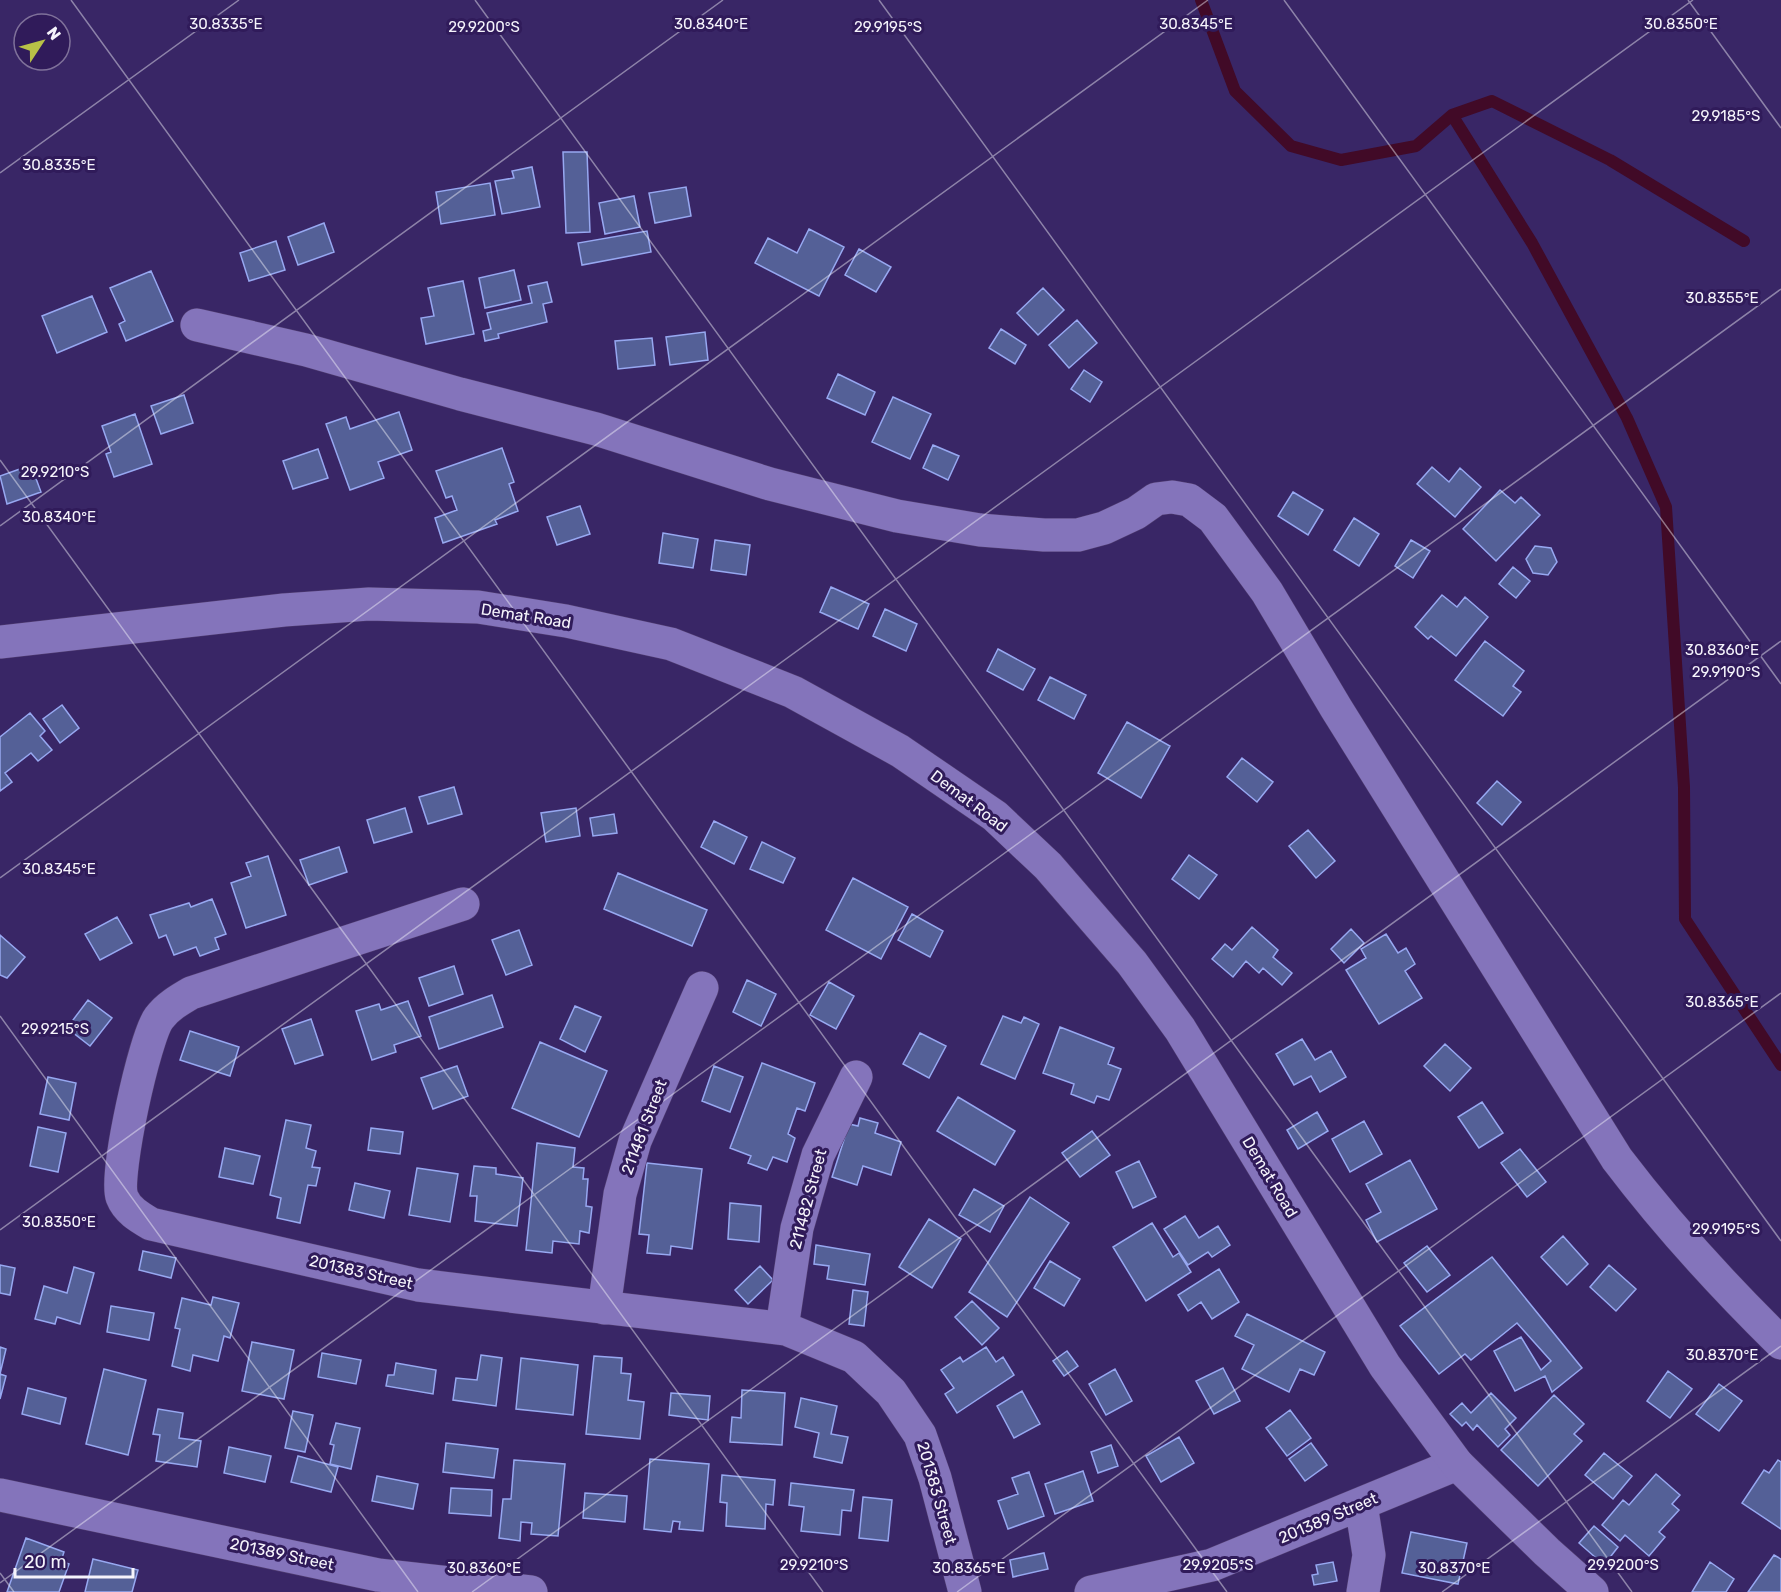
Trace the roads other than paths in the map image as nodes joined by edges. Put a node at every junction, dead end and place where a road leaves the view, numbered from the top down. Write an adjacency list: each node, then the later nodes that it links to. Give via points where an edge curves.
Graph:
1 (197, 326): 8 (street, via 306,350 596,429 770,484 897,516 980,530 1078,535 1104,528 1156,499 1189,500 1213,518 1267,592 1617,1159 1710,1272)
2 (0, 642): 9 (street, Demat Road, via 284,610 369,604 478,607 566,621 671,645 793,692 900,751 994,816 1048,866 1132,963 1180,1029 1385,1366)
3 (463, 904): 6 (street, 201383 Street, via 191,993 175,1002 158,1019 146,1053 119,1180 122,1197 132,1213 163,1227 418,1285)
4 (702, 988): 6 (street, 211481 Street, via 635,1141 620,1194)
5 (856, 1077): 7 (street, 211482 Street, via 818,1155 797,1228)
6 (604, 1308): 7 (street, 201383 Street)
7 (782, 1328): 14 (street, 201383 Street, via 854,1357 891,1392 920,1435)
8 (1781, 1343)
9 (1457, 1464): 11 (street, 201389 Street); 17 (street, Demat Road)
10 (0, 1495): 12 (street, 201389 Street)
11 (1361, 1504): 15 (street, 201389 Street, via 1212,1565); 16 (street, via 1369,1556)
12 (414, 1585): 13 (street, 201389 Street)
13 (531, 1592)
14 (965, 1592)
15 (1091, 1592)
16 (1364, 1592)
17 (1592, 1592)

